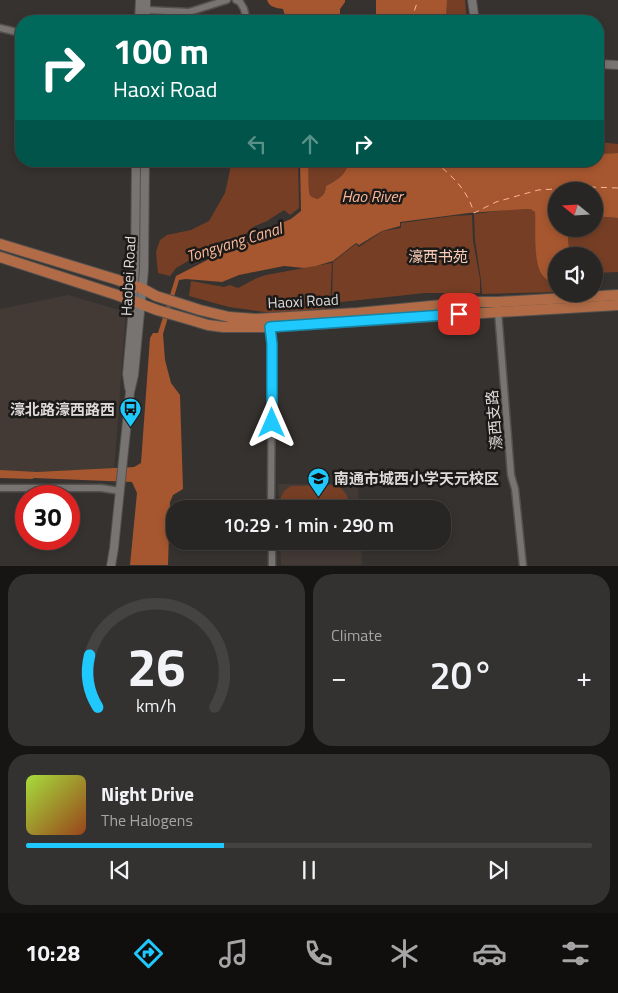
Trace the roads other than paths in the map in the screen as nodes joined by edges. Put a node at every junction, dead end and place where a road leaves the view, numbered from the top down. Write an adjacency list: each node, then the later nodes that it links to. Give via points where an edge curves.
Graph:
1 (140, 0): 7 (street)
2 (146, 0): 6 (street)
3 (227, 0): 6 (street, via 189,12)
4 (236, 0): 9 (street)
5 (472, 2): 10 (street)
6 (146, 10): 8 (street)
7 (140, 15)
8 (146, 15)
9 (246, 15)
10 (474, 15)
11 (0, 28): 12 (street)
12 (15, 32)
13 (604, 64): 14 (street)
14 (618, 65)
15 (136, 167): 19 (street, Haobei Road)
16 (145, 167): 19 (street, Haobei Road, via 144,270)
17 (0, 244): 19 (main road, Haoxi Road)
18 (0, 257): 21 (main road, Haoxi Road)
19 (139, 287): 21 (street, Haobei Road); 23 (main road, Haoxi Road, via 156,296 214,314 256,319 474,302)
20 (618, 295): 23 (main road, Haoxi Road)
21 (137, 302): 24 (main road, Haoxi Road, via 208,325); 26 (street, Haobei Road, via 127,374 130,392)
22 (618, 305): 23 (main road, Haoxi Road)
23 (498, 307): 24 (main road, Haoxi Road); 31 (street, 濠西支路, via 511,475 516,489)
24 (270, 327): 27 (street)
25 (0, 488): 26 (street)
26 (120, 488): 29 (street, Haobei Road)
27 (271, 500)
28 (272, 550): 30 (street)
29 (111, 566)
30 (272, 566)
31 (523, 566)

